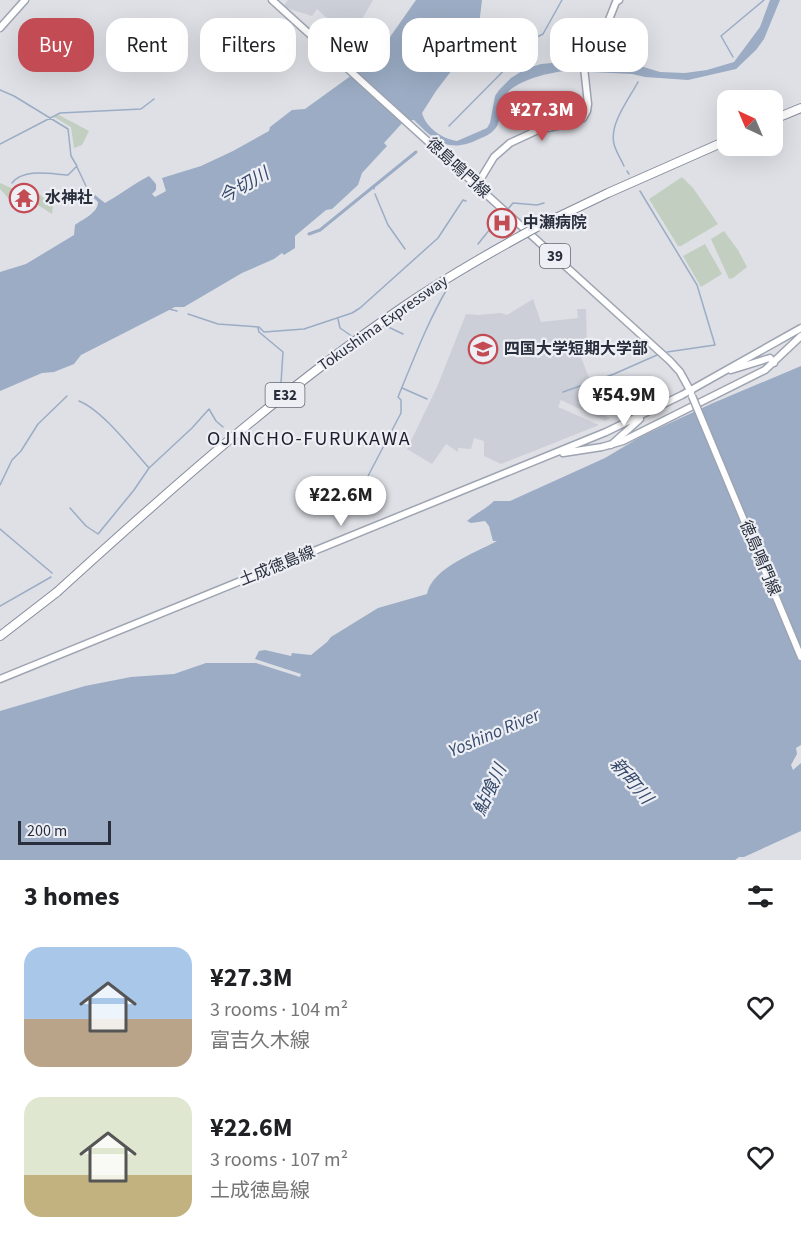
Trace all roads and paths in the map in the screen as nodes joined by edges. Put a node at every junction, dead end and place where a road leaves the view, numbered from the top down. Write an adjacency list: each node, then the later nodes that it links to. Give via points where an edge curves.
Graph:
1 (25, 0): 4 (main road)
2 (272, 0): 8 (main road, 徳島鳴門線 / 39)
3 (619, 0): 8 (main road, via 602,37 583,58 588,104 583,118 538,130 510,143 494,157)
4 (0, 28)
5 (801, 108): 6 (highway)
6 (783, 115)
7 (717, 145): 17 (highway, Tokushima Expressway / E32, bridge, via 535,228 435,286 323,365 194,469)
8 (477, 185): 13 (main road, 徳島鳴門線 / 39, via 670,361)
9 (801, 328): 12 (main road, 土成徳島線)
10 (801, 336): 11 (main road)
11 (769, 362): 12 (main road); 15 (main road, 土成徳島線, via 695,406)
12 (724, 371): 13 (main road, 土成徳島線)
13 (691, 393): 14 (main road, 土成徳島線); 20 (main road, 徳島鳴門線 / 39, bridge)
14 (644, 414): 15 (main road); 16 (main road, 土成徳島線)
15 (611, 445): 16 (main road, 土成徳島線)
16 (554, 454): 21 (main road, 土成徳島線)
17 (56, 593): 18 (highway, Tokushima Expressway / E32); 19 (highway, Tokushima Expressway / E32)
18 (0, 632)
19 (0, 636)
20 (801, 657)
21 (0, 679)

